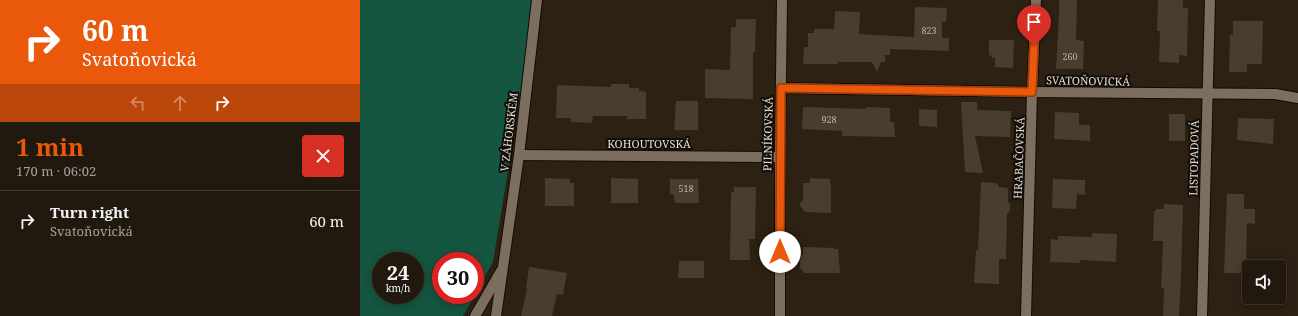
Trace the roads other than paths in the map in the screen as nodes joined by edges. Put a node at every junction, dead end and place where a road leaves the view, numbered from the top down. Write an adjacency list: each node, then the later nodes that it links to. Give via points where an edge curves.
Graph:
1 (537, 0): 9 (street, V ZÁHORSKÉM)
2 (782, 0): 5 (street, PILNÍKOVSKÁ)
3 (1036, 0): 6 (street, HRABAČOVSKÁ)
4 (1210, 0): 7 (street, LISTOPADOVÁ)
5 (781, 88): 6 (street, SVATOŇOVICKÁ); 10 (street, PILNÍKOVSKÁ)
6 (1032, 92): 7 (street, SVATOŇOVICKÁ); 15 (street, HRABAČOVSKÁ)
7 (1207, 94): 8 (street, SVATOŇOVICKÁ, via 1275,94); 16 (street, LISTOPADOVÁ)
8 (1298, 98)
9 (519, 155): 10 (street, KOHOUTOVSKÁ); 11 (street, V ZÁHORSKÉM)
10 (780, 157): 14 (street, PILNÍKOVSKÁ)
11 (503, 267): 12 (street, V ZÁHORSKÉM); 13 (street, V ZÁHORSKÉM)
12 (474, 316)
13 (496, 316)
14 (780, 316)
15 (1026, 316)
16 (1202, 316)

